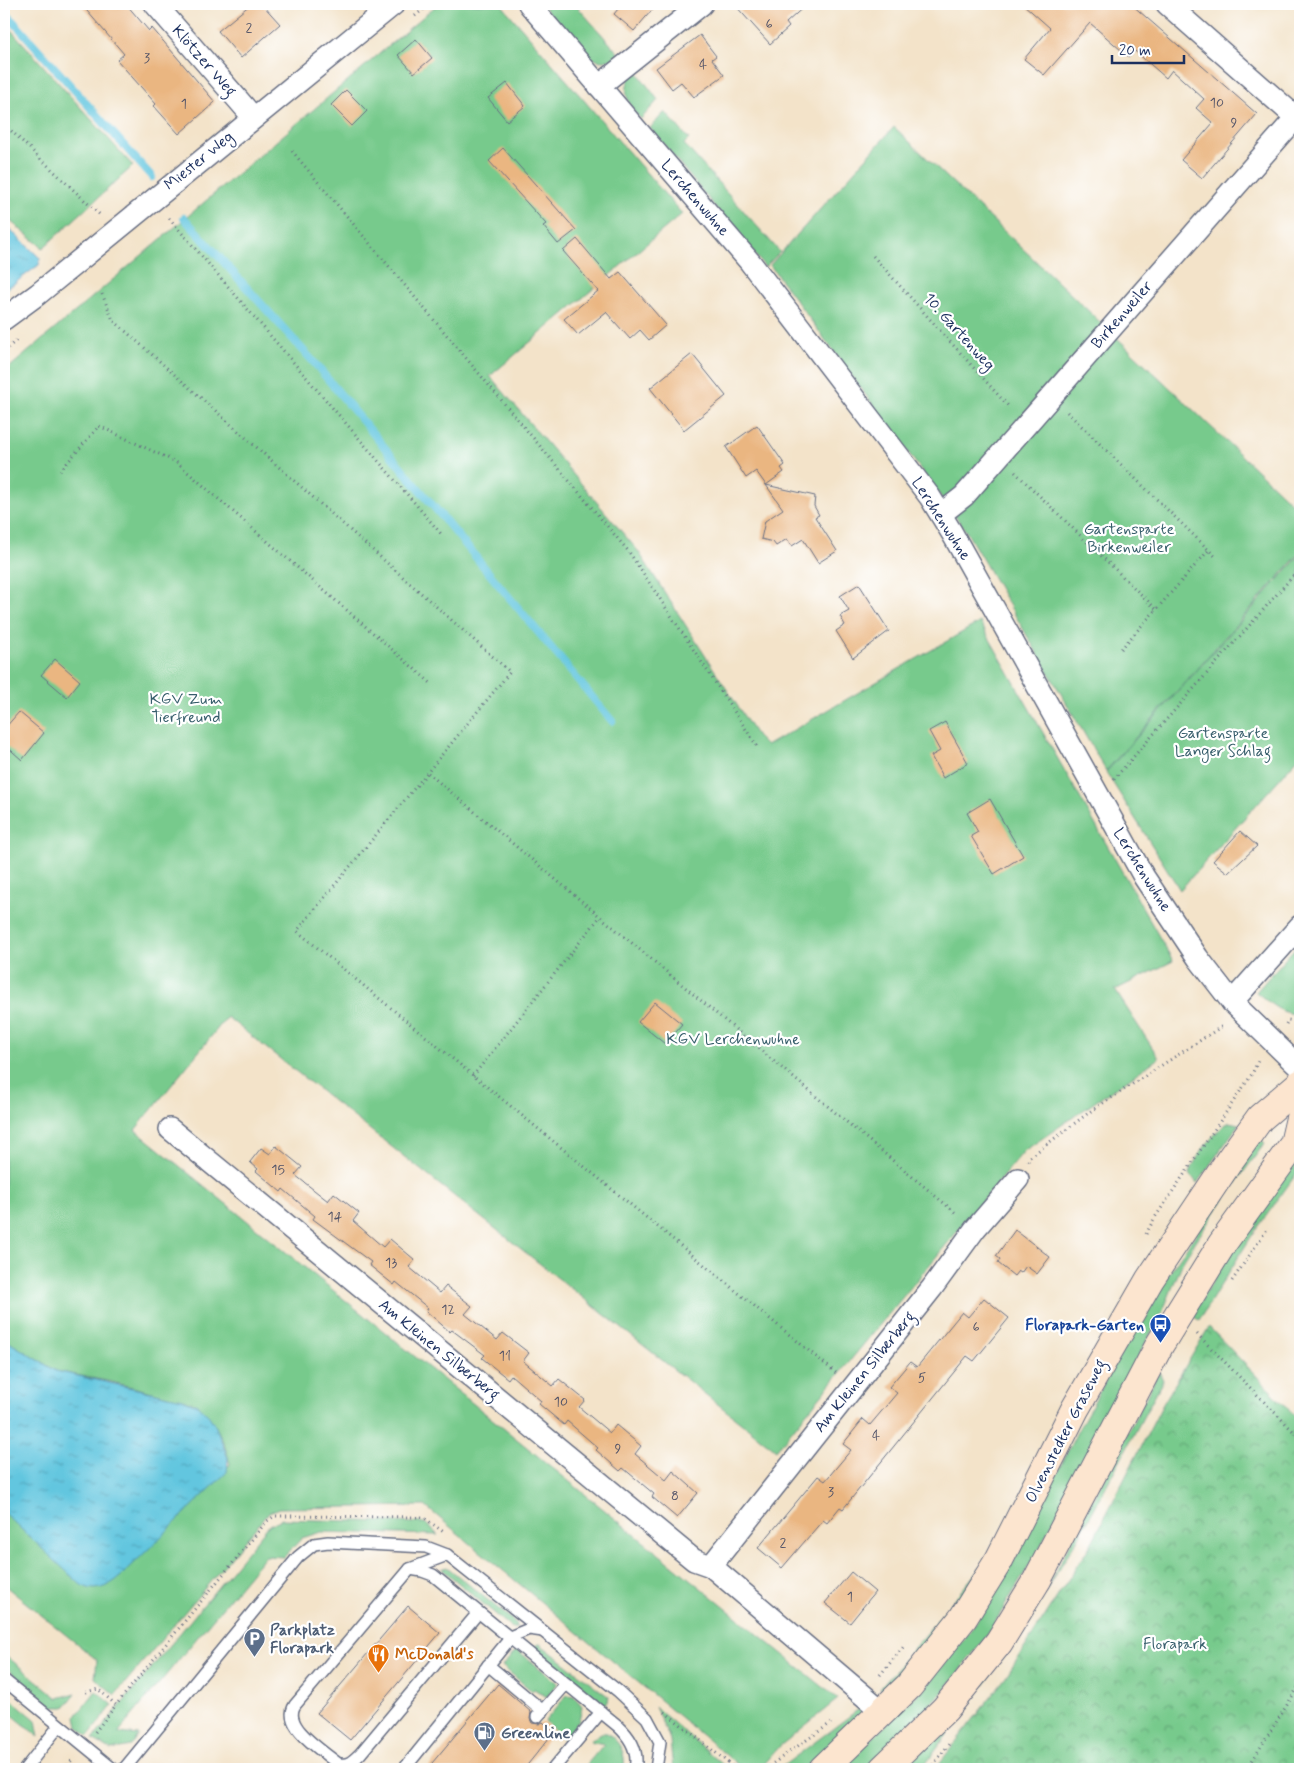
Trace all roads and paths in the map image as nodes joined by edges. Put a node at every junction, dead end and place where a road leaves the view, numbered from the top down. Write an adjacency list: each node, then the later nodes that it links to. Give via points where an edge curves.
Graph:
1 (155, 4): 7 (street, Klötzer Weg)
2 (394, 4): 7 (street, Miester Weg)
3 (529, 4): 6 (street, Lerchenwuhne)
4 (702, 4): 6 (street)
5 (1167, 4): 8 (street)
6 (599, 86): 20 (street, Lerchenwuhne, via 750,262)
7 (253, 117): 15 (street, Miester Weg)
8 (1299, 117): 16 (street, Birkenweiler)
9 (4, 124): 11 (path)
10 (292, 151): 28 (path, via 629,552)
11 (88, 205)
12 (168, 217): 21 (path)
13 (873, 256): 17 (path, 10. Gartenweg)
14 (102, 294): 29 (path, via 113,320 510,672)
15 (4, 319)
16 (1052, 395): 17 (street, Birkenweiler); 22 (path)
17 (1026, 425): 18 (street, Birkenweiler)
18 (998, 456): 20 (street, Birkenweiler, via 964,496); 25 (path)
19 (60, 471): 27 (path, via 99,426 176,462)
20 (941, 514): 33 (street, Lerchenwuhne, via 1144,877 1198,958)
21 (443, 536)
22 (1209, 550): 23 (path); 25 (path)
23 (1217, 558)
24 (1300, 568): 30 (path)
25 (1156, 609): 26 (path)
26 (1121, 649)
27 (433, 685)
28 (758, 746)
29 (428, 773): 31 (path); 37 (path, via 297,932)
30 (1113, 781)
31 (600, 918): 37 (path); 42 (path)
32 (1300, 926): 33 (street)
33 (1237, 1008): 36 (street, Lerchenwuhne); 41 (path, via 1030,1157)
34 (1300, 1022): 35 (path, via 1288,1020)
35 (1286, 1025)
36 (1300, 1068)
37 (473, 1076): 44 (path)
38 (1300, 1084): 60 (main road, Olvenstedter Graseweg, via 1260,1118 1182,1229 1094,1375 982,1590 931,1661)
39 (1300, 1118): 75 (main road, via 1294,1144 1222,1244 1160,1344 1054,1548 1000,1642 945,1709)
40 (170, 1129): 48 (street, Am Kleinen Silberberg, via 694,1560)
41 (1018, 1179): 44 (street, Am Kleinen Silberberg, via 975,1229)
42 (963, 1219)
43 (1197, 1333): 45 (path)
44 (853, 1387): 48 (street, Am Kleinen Silberberg)
45 (1300, 1438)
46 (452, 1539): 57 (path, via 423,1517 275,1516 267,1521 116,1705 98,1689)
47 (447, 1554): 49 (lane); 51 (lane); 67 (lane, via 426,1547 328,1542 310,1546)
48 (711, 1566): 60 (street, Am Kleinen Silberberg)
49 (410, 1569): 50 (lane, via 422,1570 432,1576); 50 (lane, via 292,1711 295,1726 336,1763 348,1764 360,1754)
50 (478, 1613): 52 (lane)
51 (545, 1632): 52 (lane, via 525,1630); 71 (lane, via 647,1718 660,1742)
52 (510, 1639): 53 (lane); 55 (lane)
53 (488, 1665): 55 (lane, via 540,1714); 68 (lane)
54 (4, 1680): 62 (lane)
55 (566, 1684): 59 (lane)
56 (1300, 1684): 76 (path)
57 (86, 1692)
58 (659, 1707): 72 (path)
59 (601, 1712): 69 (lane); 70 (lane, via 629,1738 636,1758)
60 (883, 1712): 74 (main road, Olvenstedter Graseweg)
61 (834, 1721): 73 (path)
62 (59, 1726): 64 (lane); 66 (lane)
63 (68, 1765): 65 (path)
64 (25, 1769)
65 (73, 1769)
66 (112, 1769)
67 (124, 1769)
68 (403, 1769)
69 (552, 1769)
70 (635, 1769)
71 (656, 1769)
72 (736, 1769)
73 (765, 1769)
74 (823, 1769)
75 (883, 1769)
76 (1247, 1769)

